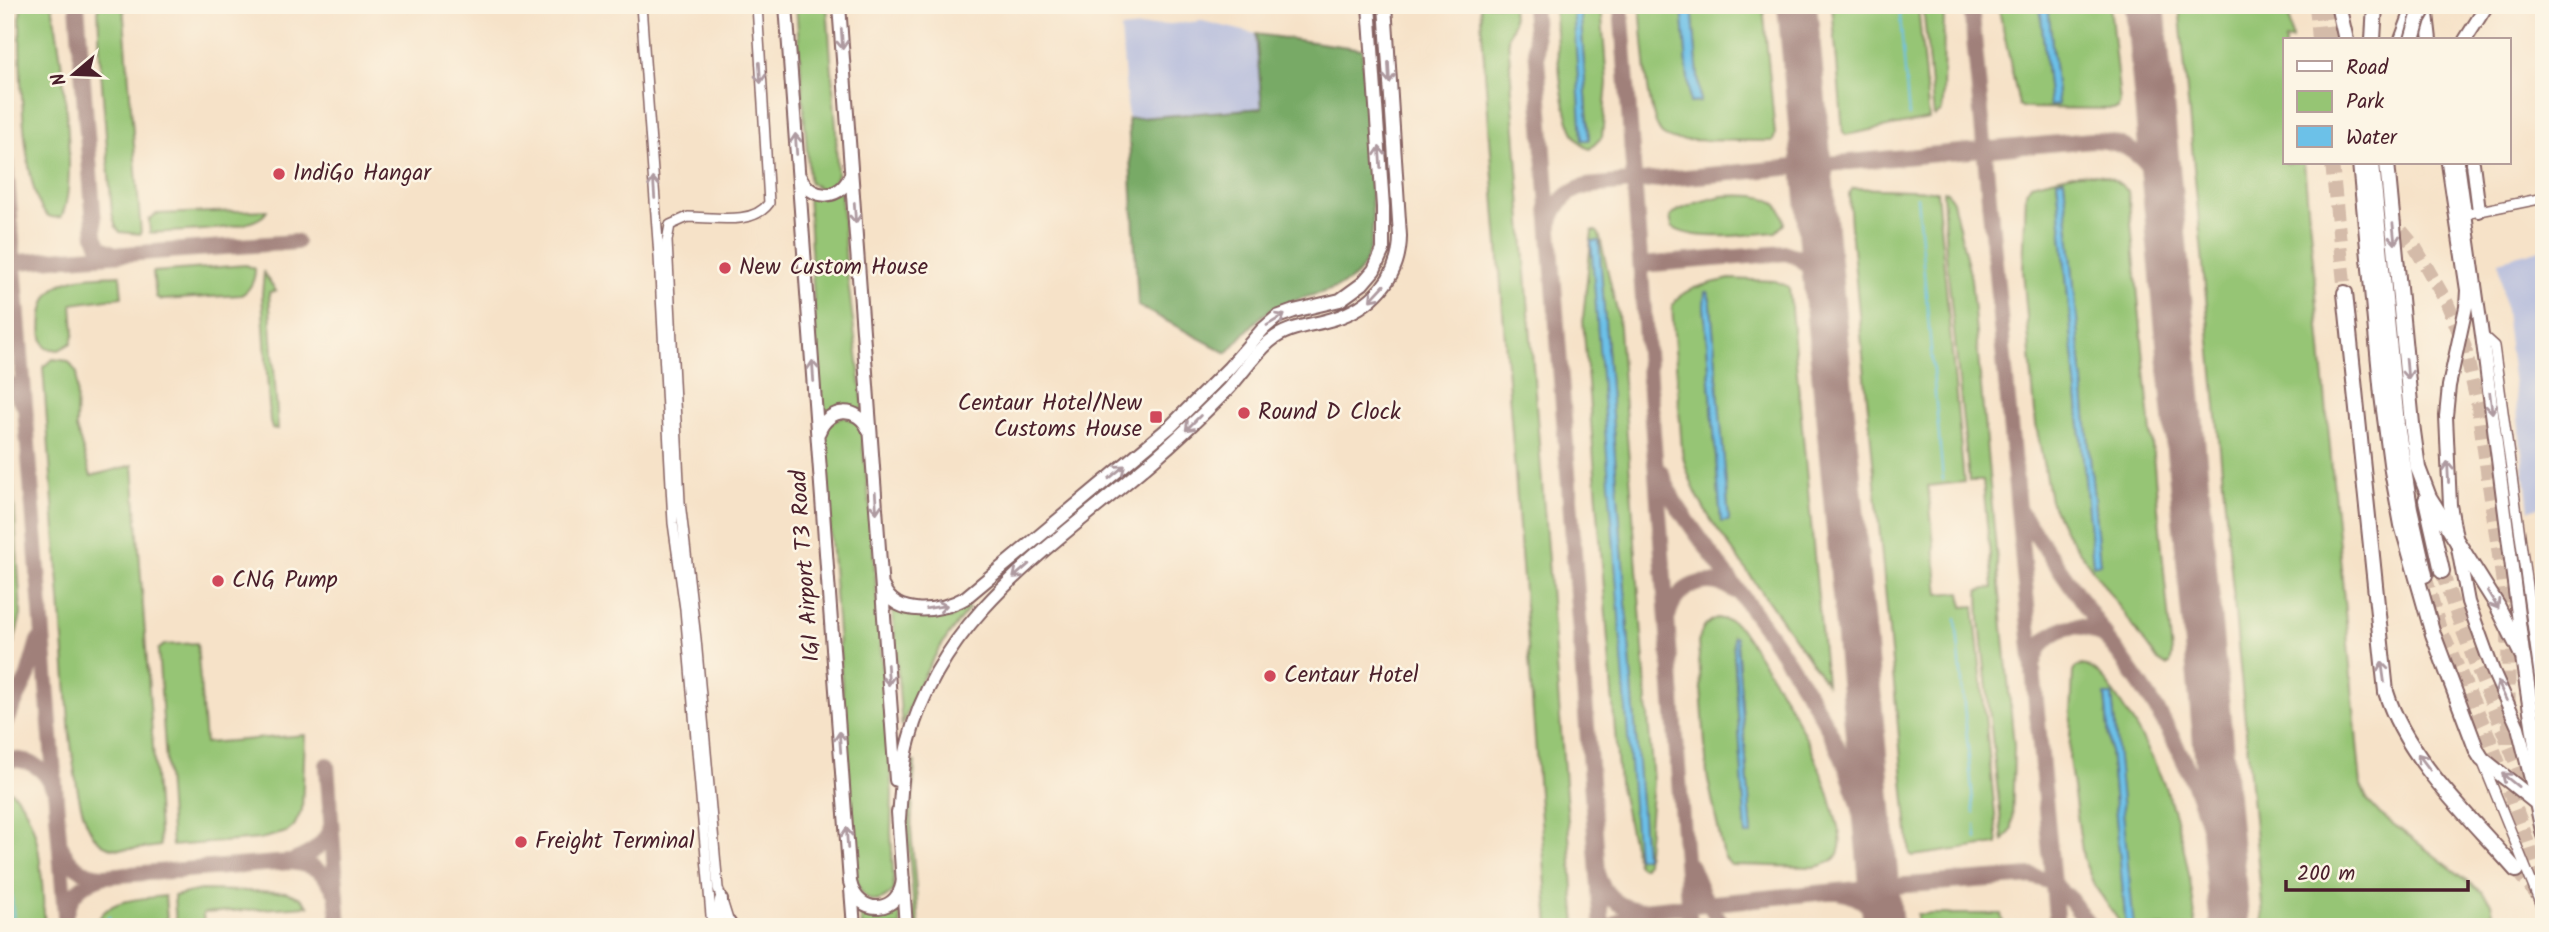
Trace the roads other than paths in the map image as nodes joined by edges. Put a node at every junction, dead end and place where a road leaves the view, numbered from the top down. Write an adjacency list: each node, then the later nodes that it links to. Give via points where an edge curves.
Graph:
1 (641, 5): 51 (street, one-way to 1, via 672,504)
2 (757, 5): 49 (street, one-way to 49, via 769,203 754,217 688,217 670,226 667,241 680,502)
3 (786, 5): 27 (main road, IGI Airport T3 Road, one-way to 3)
4 (839, 5): 26 (main road, one-way to 26)
5 (1370, 5): 39 (main road, one-way to 5, via 892,601 904,607 921,609 965,597 1171,426 1277,317 1340,300 1374,270 1383,250 1383,207)
6 (1385, 5): 44 (main road, one-way to 44, via 1400,236 1392,275 1359,308 1285,331 1270,342 1174,442 984,606 952,644 926,689 903,767)
7 (2339, 5): 13 (highway)
8 (2375, 5): 14 (highway)
9 (2415, 5): 15 (highway)
10 (2426, 5): 16 (highway, bridge); 17 (main road)
11 (2434, 5): 18 (main road)
12 (2487, 5): 19 (main road)
13 (2346, 38)
14 (2373, 38)
15 (2403, 38)
16 (2413, 38)
17 (2430, 38)
18 (2437, 38)
19 (2466, 38)
20 (2360, 164): 42 (highway, via 2382,395 2402,525 2433,634)
21 (2372, 164): 38 (highway, via 2397,424)
22 (2448, 164): 35 (main road, one-way to 22, via 2446,416 2467,290)
23 (2458, 164): 30 (main road)
24 (2473, 164): 29 (main road)
25 (2388, 165): 34 (highway, one-way to 34)
26 (851, 166): 27 (main road, via 848,183 825,195 804,186); 32 (main road, one-way to 32)
27 (798, 170): 33 (main road, IGI Airport T3 Road, one-way to 27)
28 (2544, 198): 29 (street)
29 (2479, 211): 30 (street)
30 (2465, 214): 36 (main road)
31 (2345, 293): 46 (highway, one-way to 31, via 2438,782 2393,716 2386,692)
32 (871, 435): 33 (main road, via 863,419 838,412 823,422); 39 (main road, one-way to 39)
33 (818, 439): 48 (main road, IGI Airport T3 Road, one-way to 33)
34 (2418, 468): 35 (highway, via 2428,497); 37 (highway)
35 (2456, 542): 40 (highway, one-way to 40, via 2497,605); 43 (main road, one-way to 35, via 2518,727 2468,602)
36 (2517, 556): 40 (main road); 41 (street)
37 (2442, 571)
38 (2425, 575)
39 (881, 582): 44 (main road, one-way to 44)
40 (2523, 657): 43 (highway)
41 (2544, 710)
42 (2480, 755): 43 (highway, one-way to 42); 50 (street)
43 (2540, 801): 45 (highway)
44 (899, 818): 47 (main road)
45 (2544, 835)
46 (2516, 870)
47 (903, 878): 48 (main road, via 894,901 879,907 856,898); 53 (main road)
48 (850, 882): 52 (main road)
49 (721, 900): 51 (main road)
50 (2544, 917)
51 (722, 926)
52 (854, 927)
53 (906, 927)

